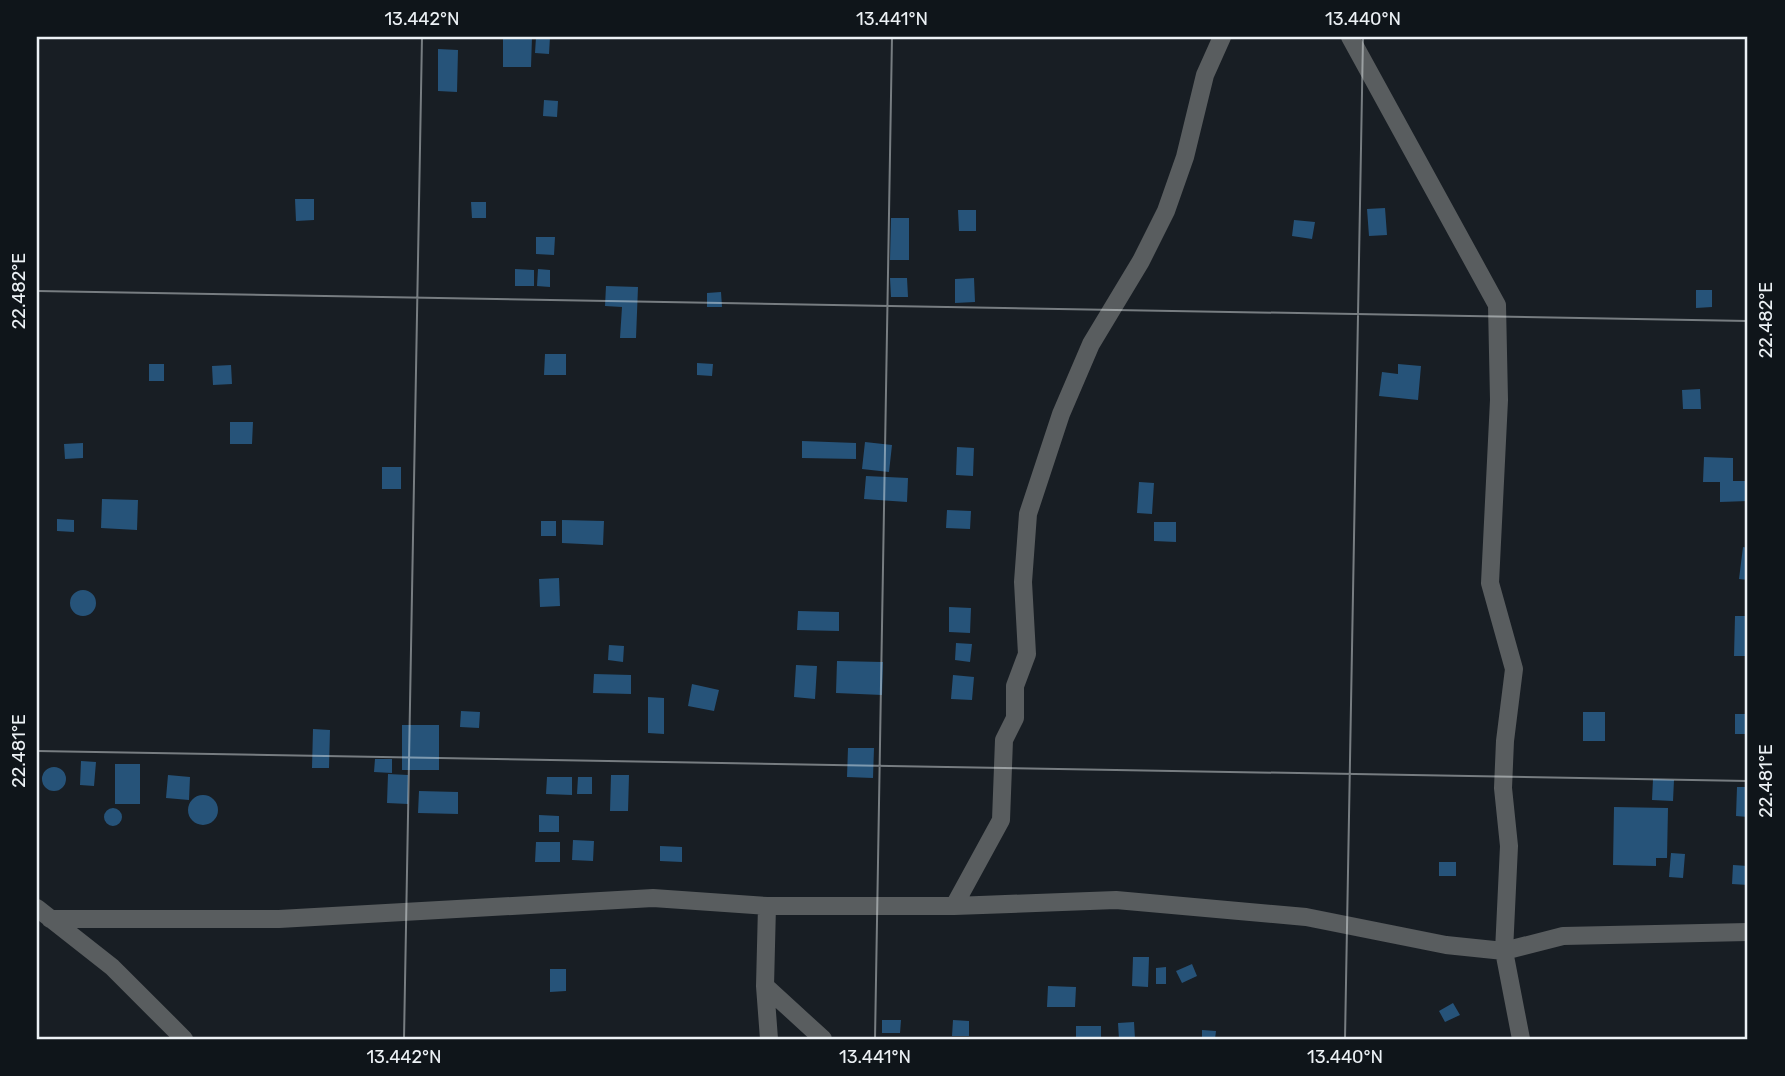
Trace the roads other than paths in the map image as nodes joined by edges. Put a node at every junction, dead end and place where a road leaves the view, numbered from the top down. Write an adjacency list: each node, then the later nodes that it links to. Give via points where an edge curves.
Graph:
1 (1222, 37): 3 (street, via 1205,75 1166,211 1091,345 1061,414 1028,514 1023,582 1027,654 1015,686 1014,718 1004,740 1001,820)
2 (1350, 37): 7 (street, via 1497,305 1499,400 1490,583 1514,669 1504,741 1509,846)
3 (954, 905): 4 (street); 7 (street, via 1116,900 1306,917)
4 (767, 906): 5 (street, via 653,898 279,919); 8 (street)
5 (44, 913): 9 (street, via 112,967)
6 (1748, 932): 7 (street, via 1563,936)
7 (1504, 951): 12 (street)
8 (765, 986): 10 (street); 11 (street)
9 (184, 1039)
10 (769, 1039)
11 (823, 1039)
12 (1521, 1039)

